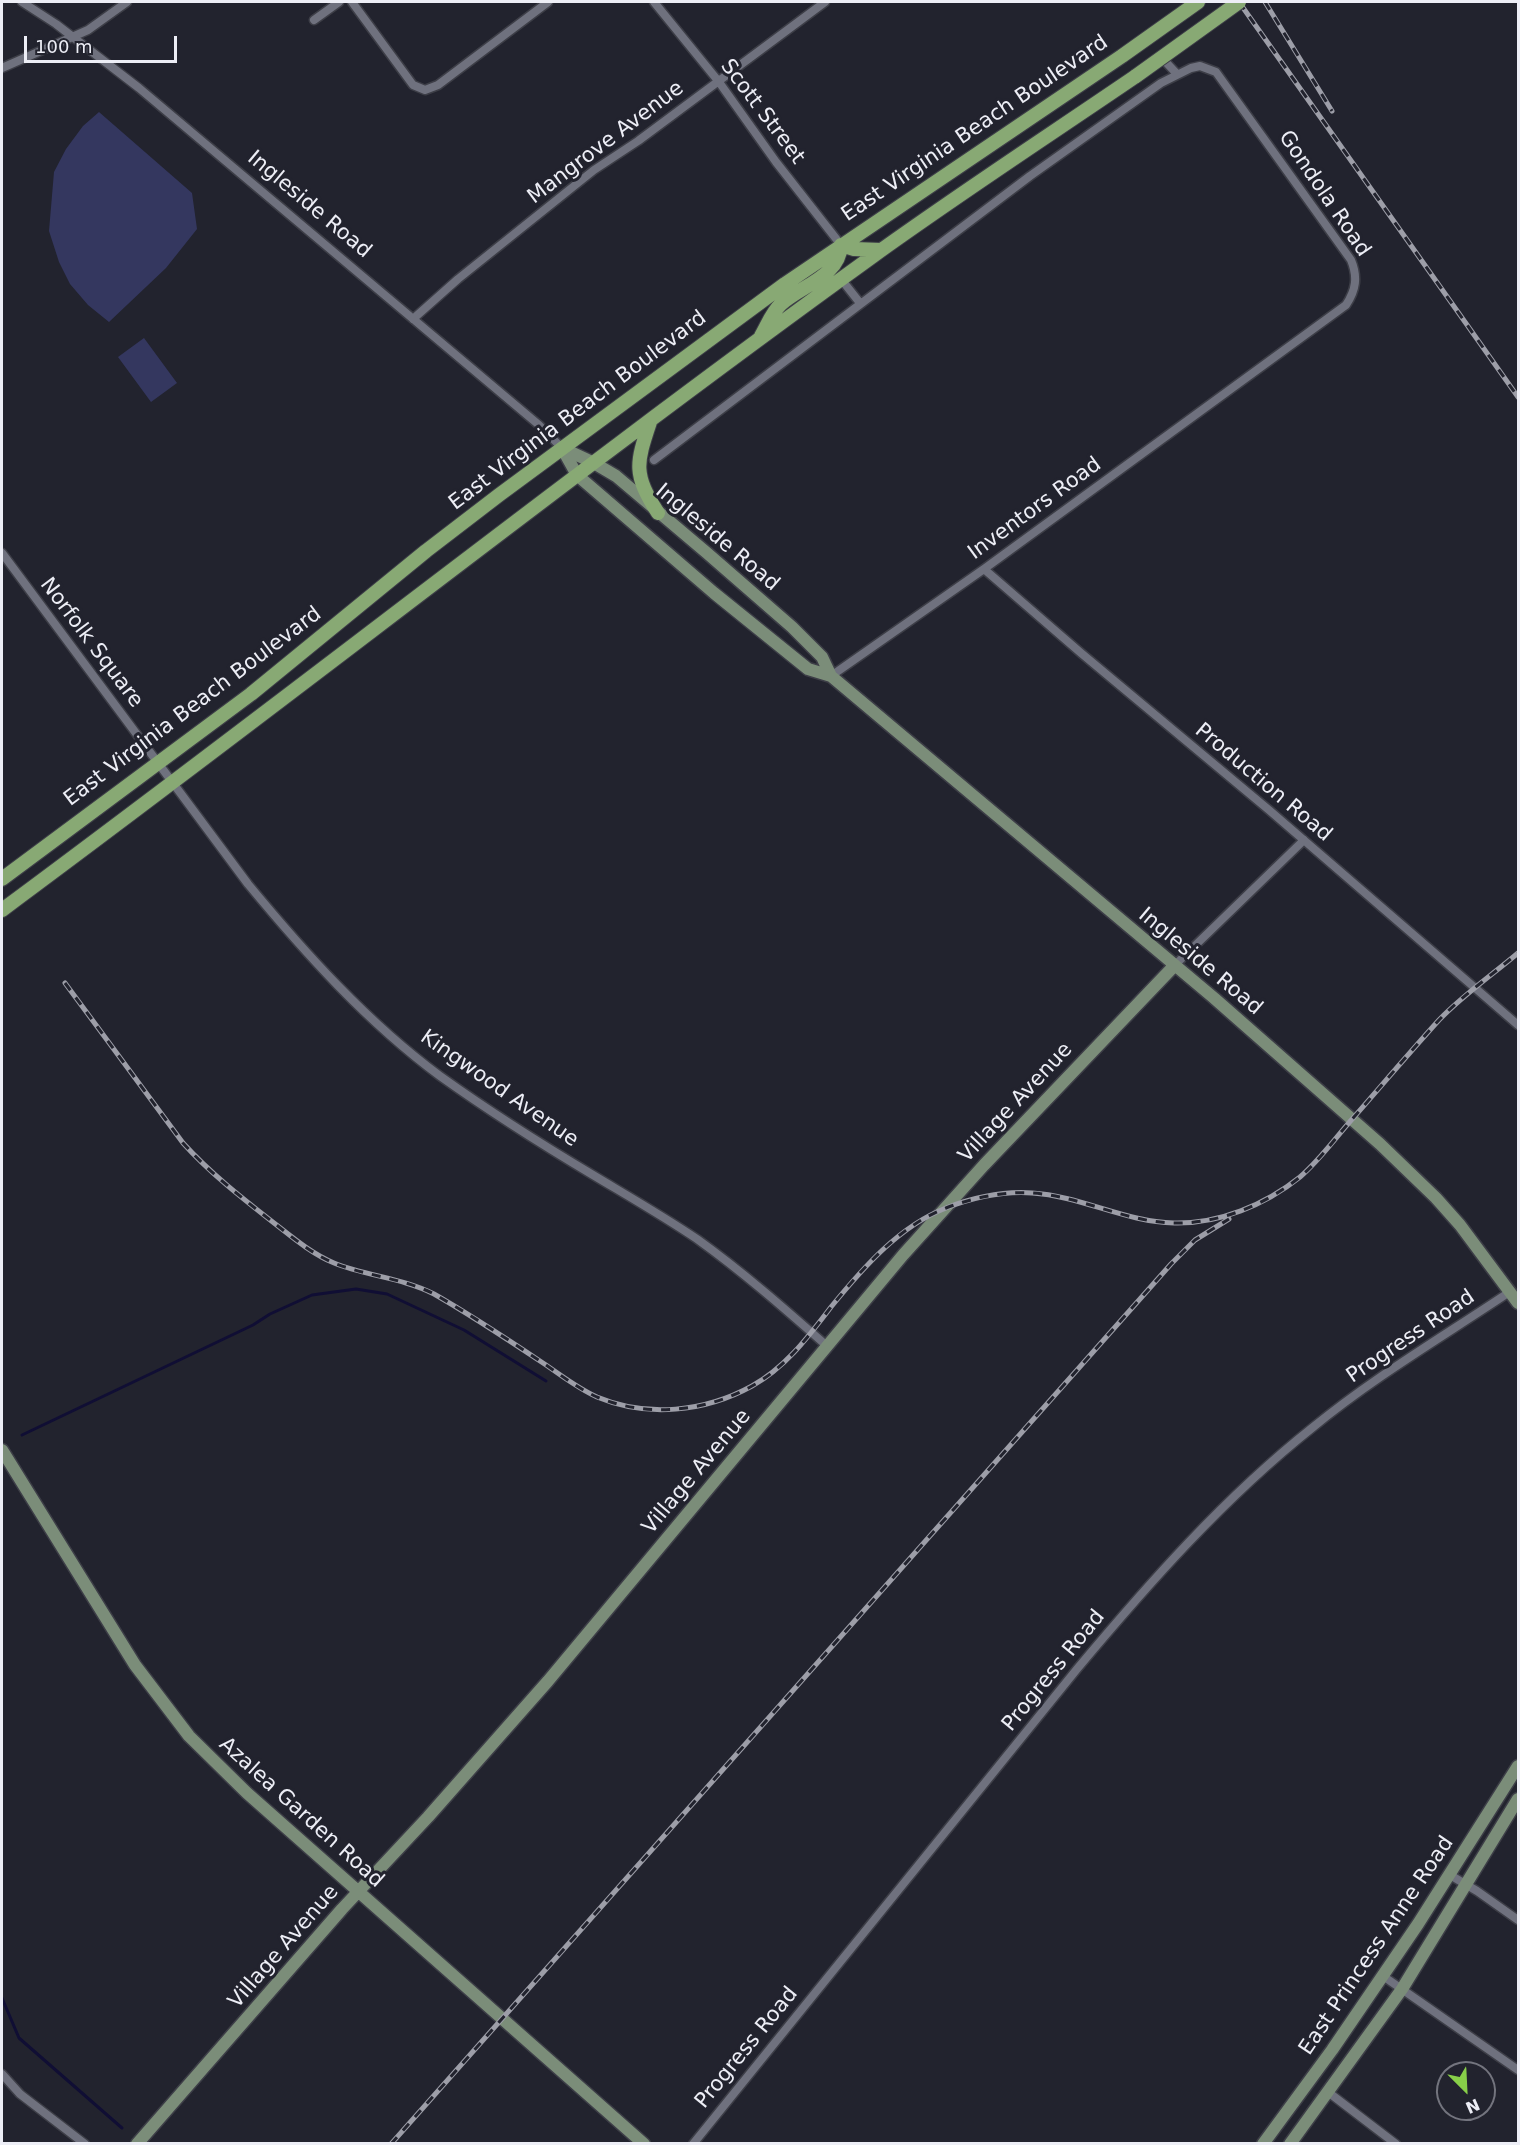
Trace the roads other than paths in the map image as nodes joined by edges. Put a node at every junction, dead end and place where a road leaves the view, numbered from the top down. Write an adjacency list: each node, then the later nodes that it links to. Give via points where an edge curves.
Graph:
1 (22, 2): 11 (street, Ingleside Road)
2 (127, 2): 11 (street)
3 (339, 2): 10 (street)
4 (351, 2): 5 (street, via 413,85 425,90 438,86)
5 (548, 2)
6 (654, 2): 15 (street, Scott Street)
7 (825, 2): 15 (street, Mangrove Avenue)
8 (1198, 2): 16 (main road, East Virginia Beach Boulevard)
9 (1239, 2): 17 (main road, bridge)
10 (314, 20)
11 (74, 38): 13 (street); 20 (street, Ingleside Road)
12 (1162, 58): 14 (street)
13 (2, 68)
14 (1177, 74): 19 (street, via 1030,176); 22 (street, Gondola Road, via 1200,66 1216,72 1355,269 1356,286 1346,304)
15 (719, 82): 16 (street, Scott Street); 20 (street, Mangrove Avenue, via 594,170)
16 (841, 245): 17 (main road); 21 (main road, via 832,268 780,305); 24 (main road, East Virginia Beach Boulevard)
17 (881, 250): 18 (main road)
18 (841, 279): 19 (street); 21 (main road)
19 (860, 303): 25 (street)
20 (413, 319): 24 (street, Ingleside Road)
21 (759, 340): 23 (main road)
22 (1259, 368): 30 (street, Inventors Road)
23 (650, 422): 26 (main road); 28 (main road, via 640,452 639,477)
24 (562, 448): 26 (street, Ingleside Road); 27 (street, Ingleside Road); 32 (main road, East Virginia Beach Boulevard)
25 (654, 460)
26 (594, 463): 27 (main road); 28 (street, Ingleside Road, via 616,476)
27 (577, 475): 31 (street, Ingleside Road, via 799,662); 33 (main road)
28 (658, 513): 31 (street, Ingleside Road, via 792,627 822,657)
29 (2, 553): 32 (street, Norfolk Square)
30 (984, 568): 31 (street, Inventors Road); 34 (street, Production Road)
31 (831, 676): 37 (street, Ingleside Road)
32 (158, 763): 33 (street, Norfolk Square); 35 (main road, East Virginia Beach Boulevard)
33 (173, 783): 36 (main road); 41 (street, Kingwood Avenue, via 284,928 386,1030 440,1075 696,1239)
34 (1304, 840): 37 (street, Village Avenue); 38 (street, Production Road)
35 (2, 879)
36 (2, 910)
37 (1175, 965): 39 (street, Ingleside Road, via 1323,1093 1436,1198); 41 (street, Village Avenue, via 984,1166)
38 (1518, 1025)
39 (1511, 1292): 40 (street, Ingleside Road); 57 (street, Progress Road, via 1379,1378 1313,1427 1187,1543 1077,1669)
40 (1518, 1303)
41 (827, 1346): 47 (street, Village Avenue, via 548,1681)
42 (2, 1450): 47 (street, Azalea Garden Road, via 135,1665 175,1719 217,1766)
43 (1518, 1766): 45 (street, East Princess Anne Road)
44 (1518, 1799): 46 (street, East Princess Anne Road)
45 (1450, 1875): 46 (street); 49 (street, East Princess Anne Road)
46 (1467, 1884): 48 (street); 50 (street, East Princess Anne Road)
47 (359, 1892): 55 (street, Village Avenue); 56 (street, Azalea Garden Road)
48 (1518, 1920)
49 (1383, 1976): 50 (street); 58 (street, East Princess Anne Road)
50 (1402, 1989): 51 (street); 53 (street, East Princess Anne Road)
51 (1518, 2070)
52 (2, 2074): 54 (street, via 20,2094)
53 (1328, 2092): 59 (street, East Princess Anne Road); 60 (street)
54 (85, 2144)
55 (137, 2144)
56 (644, 2144)
57 (693, 2144)
58 (1263, 2144)
59 (1290, 2144)
60 (1396, 2144)

